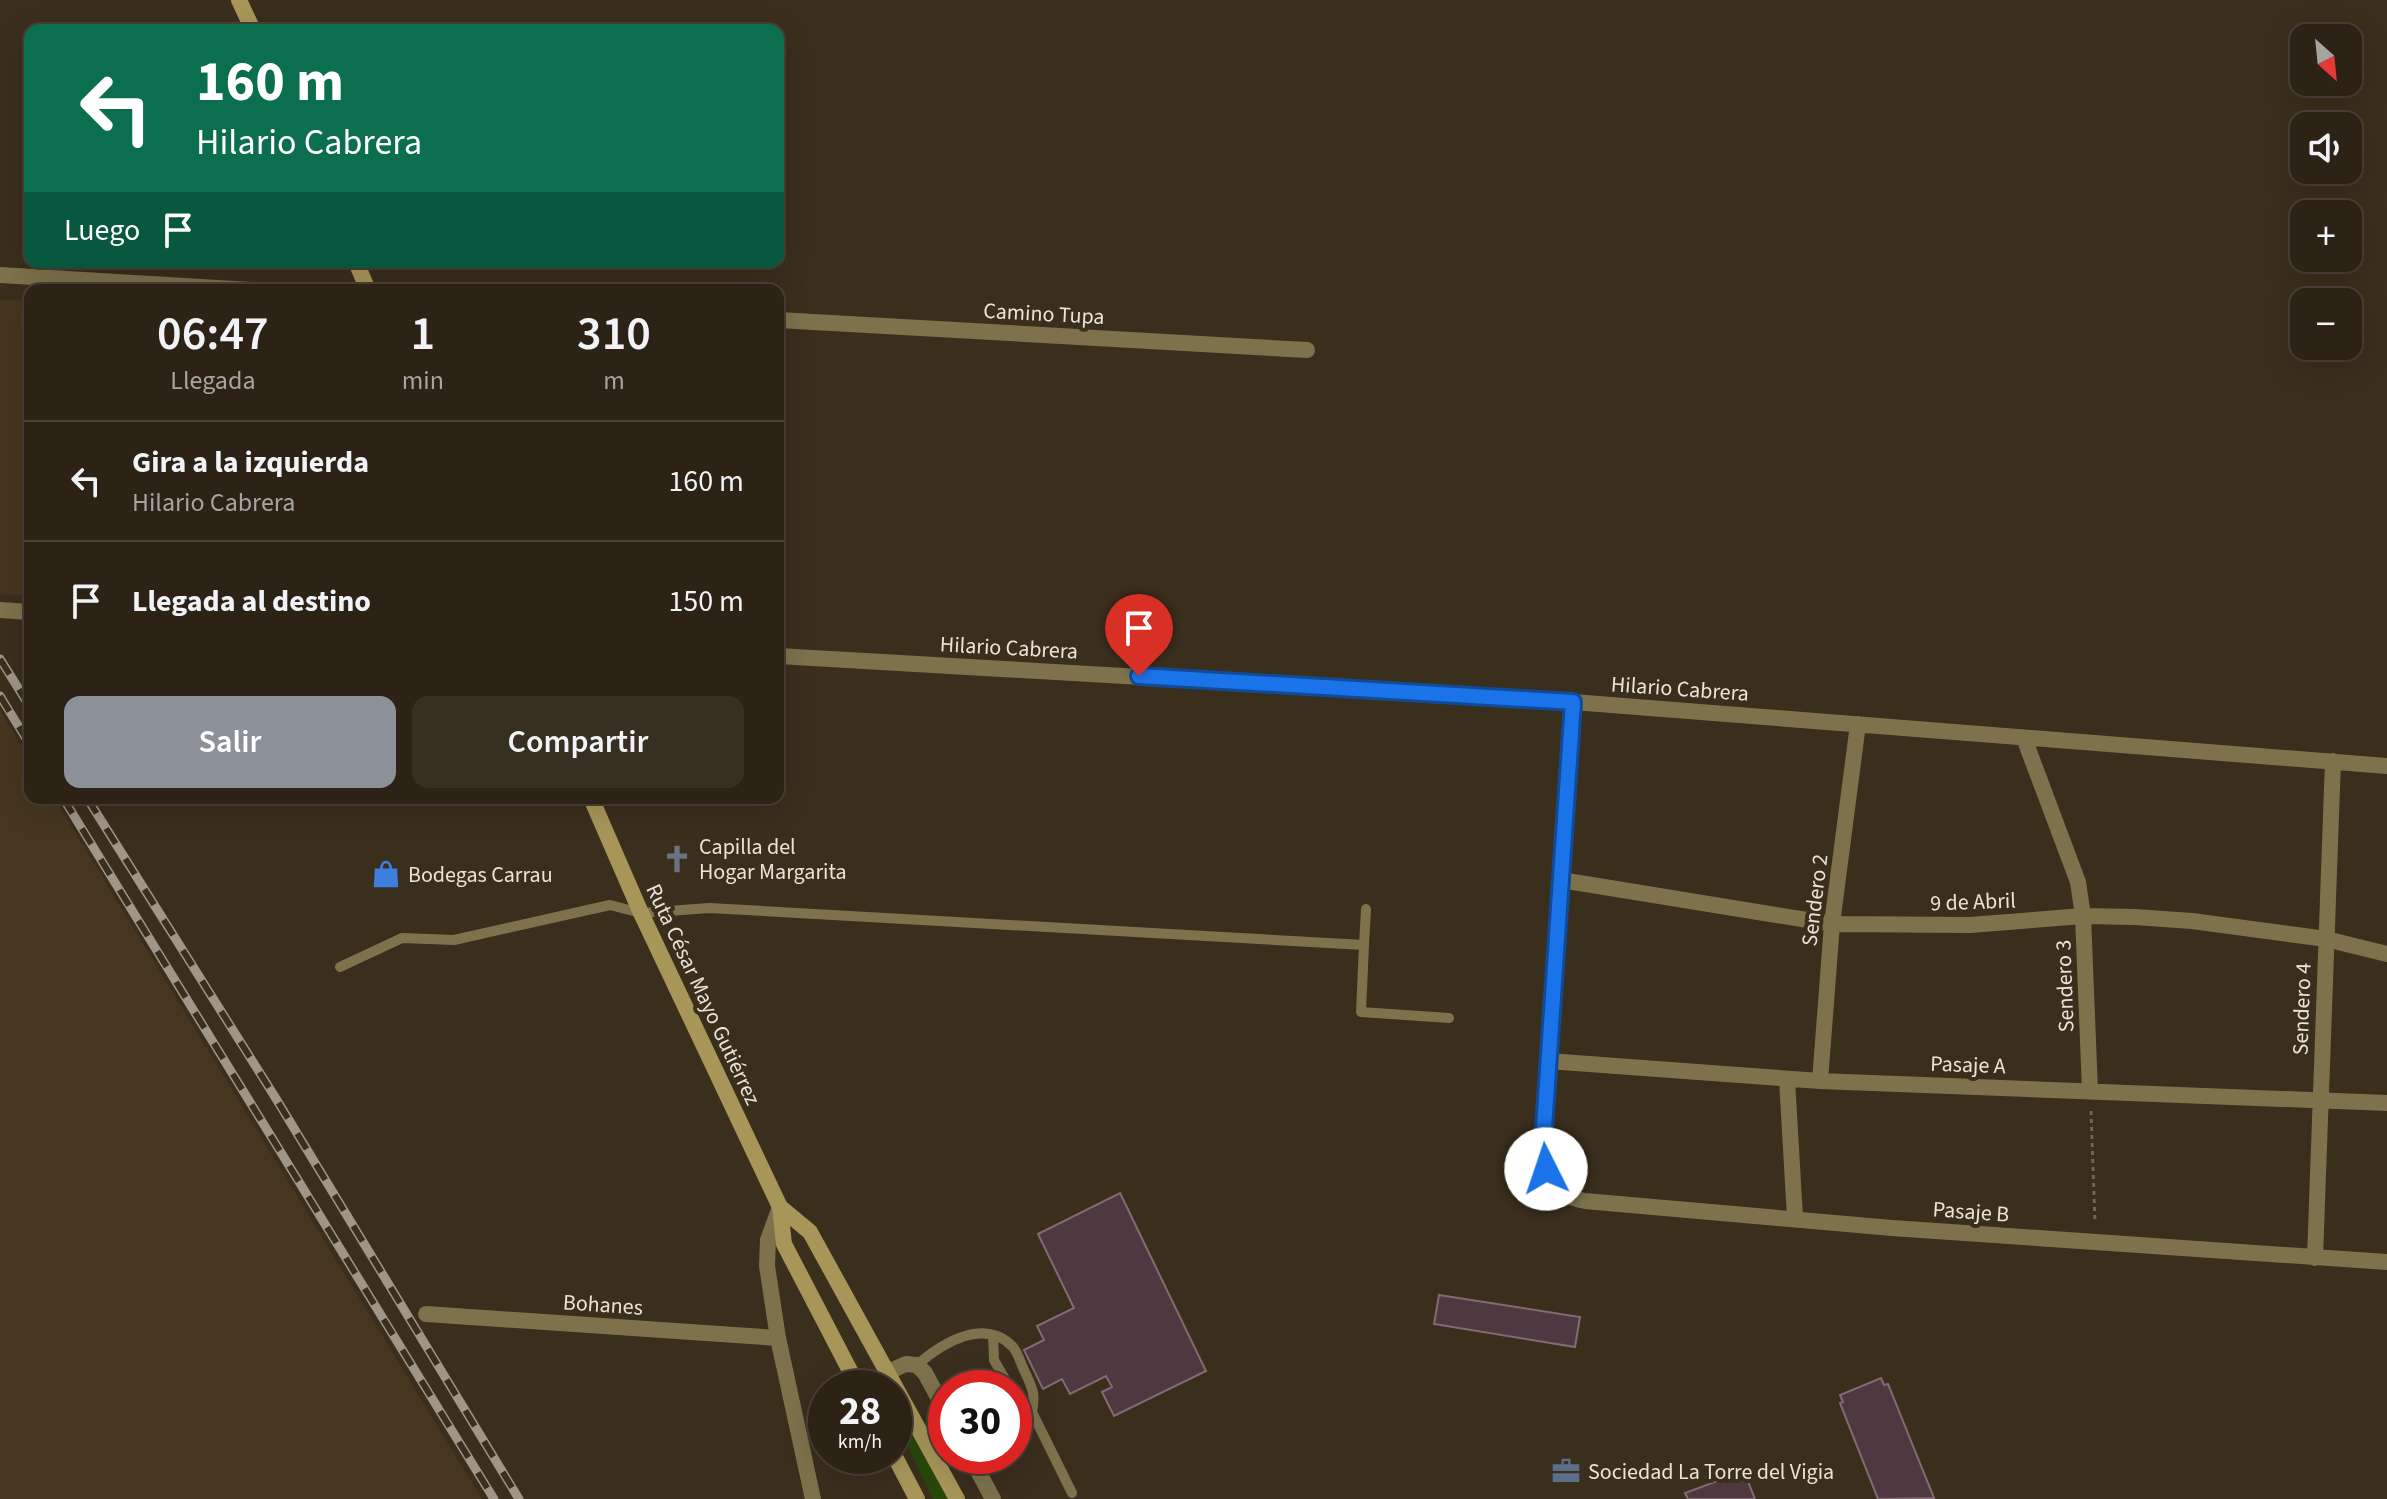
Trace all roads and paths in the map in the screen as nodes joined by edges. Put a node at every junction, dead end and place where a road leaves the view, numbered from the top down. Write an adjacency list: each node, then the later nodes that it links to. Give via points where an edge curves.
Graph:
1 (239, 0): 2 (main road)
2 (250, 24)
3 (0, 275): 4 (street)
4 (151, 284)
5 (784, 320): 6 (street, Camino Tupa)
6 (1307, 350)
7 (0, 610): 8 (street)
8 (24, 612)
9 (784, 656): 10 (street, Hilario Cabrera)
10 (1573, 702): 11 (street, Hilario Cabrera); 16 (street)
11 (1858, 724): 12 (street, Hilario Cabrera); 20 (street, Sendero 2)
12 (2024, 738): 13 (street, Hilario Cabrera); 19 (street, Sendero 3, via 2078,882)
13 (2333, 761): 14 (street, Hilario Cabrera); 21 (street, Sendero 4)
14 (2387, 766)
15 (594, 804): 18 (main road, Ruta César Mayo Gutiérrez)
16 (1561, 880): 20 (street, 9 de Abril); 26 (street)
17 (1366, 909): 22 (lane)
18 (641, 913): 22 (lane, via 709,908); 24 (lane, via 610,905 454,940 402,938); 32 (main road, Ruta César Mayo Gutiérrez)
19 (2083, 916): 20 (street, 9 de Abril, via 1970,925); 21 (street, 9 de Abril, via 2192,921); 29 (street, Sendero 3)
20 (1832, 924): 28 (street, Sendero 2)
21 (2326, 939): 23 (street, 9 de Abril); 30 (street, Sendero 4)
22 (1364, 945): 25 (lane, via 1361,1012)
23 (2387, 954)
24 (340, 967)
25 (1449, 1018)
26 (1548, 1061): 27 (street, Pasaje A); 33 (street, Pasaje B, via 1543,1143 1555,1191 1585,1201)
27 (1787, 1079): 28 (street, Pasaje A); 33 (street)
28 (1820, 1081): 29 (street, Pasaje A)
29 (2090, 1091): 30 (street, Pasaje A); 34 (path)
30 (2320, 1101): 31 (street, Pasaje A); 35 (street, Sendero 4)
31 (2387, 1103)
32 (780, 1207): 39 (street, via 768,1240 767,1266); 41 (main road, Ruta César Mayo Gutiérrez, via 784,1244); 42 (main road, Ruta César Mayo Gutiérrez, via 810,1232)
33 (1795, 1218): 34 (street, Pasaje B)
34 (2096, 1242): 35 (street, Pasaje B)
35 (2315, 1258): 36 (street, Pasaje B)
36 (2387, 1262)
37 (426, 1314): 39 (street, Bohanes)
38 (993, 1335): 40 (lane, via 965,1335); 44 (lane); 45 (lane, via 1013,1348)
39 (778, 1338): 53 (street)
40 (917, 1365): 43 (street); 46 (street)
41 (850, 1370)
42 (887, 1370)
43 (892, 1370)
44 (1000, 1370)
45 (1023, 1370)
46 (928, 1379)
47 (1032, 1389): 48 (lane)
48 (1032, 1412): 52 (lane)
49 (912, 1416): 55 (main road, Ruta César Mayo Gutiérrez)
50 (904, 1474): 54 (main road)
51 (980, 1474): 56 (street)
52 (1072, 1493)
53 (813, 1499)
54 (917, 1499)
55 (957, 1499)
56 (993, 1499)

